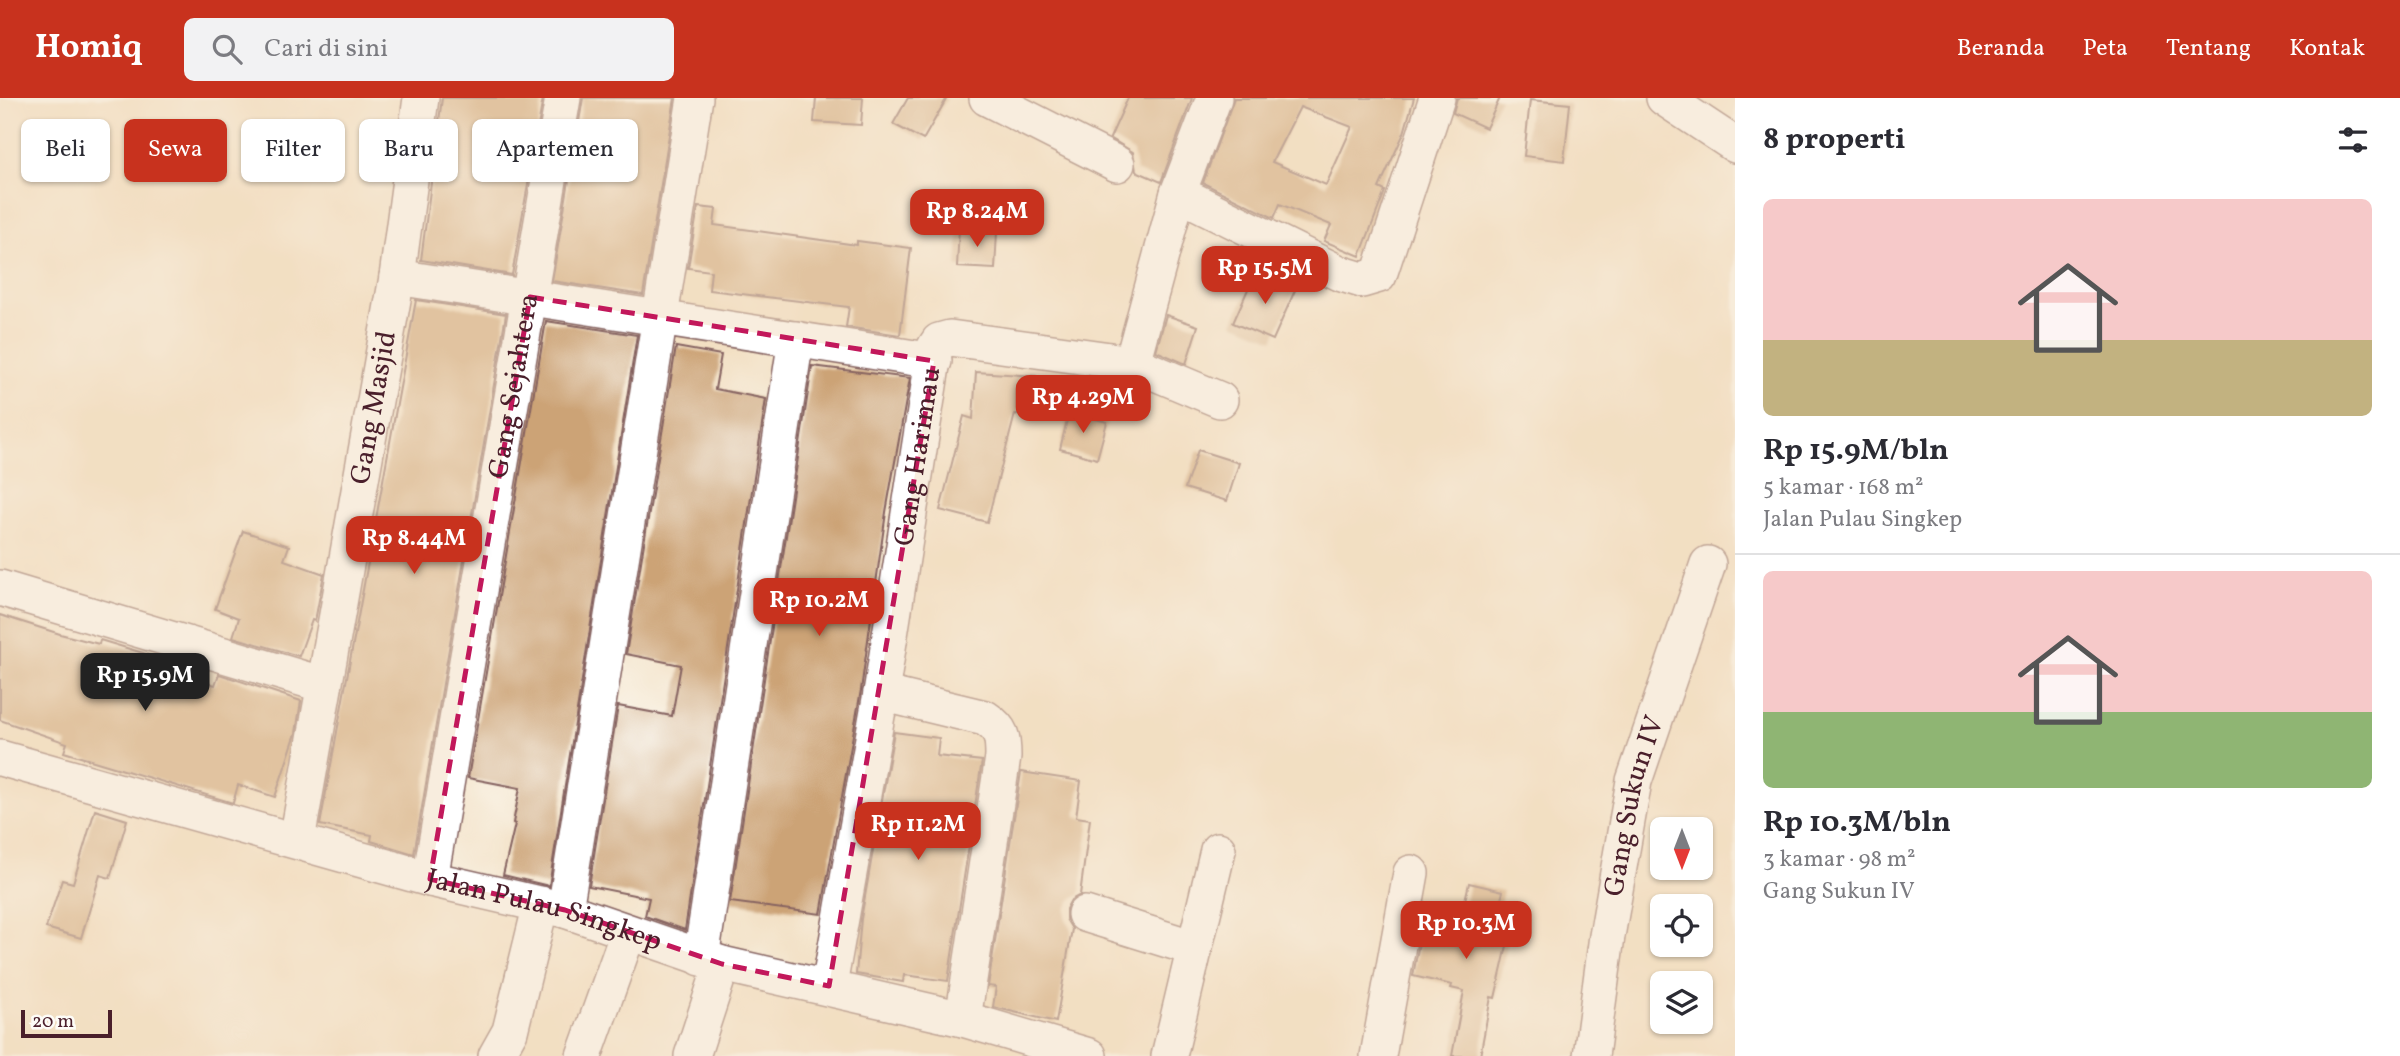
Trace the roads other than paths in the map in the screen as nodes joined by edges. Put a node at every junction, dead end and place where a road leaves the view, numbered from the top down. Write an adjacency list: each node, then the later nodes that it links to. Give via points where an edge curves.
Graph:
1 (421, 98): 11 (street, Gang Masjid)
2 (563, 98): 12 (street, Gang Sejahtera)
3 (695, 98): 13 (street)
4 (987, 98): 9 (street)
5 (1213, 98): 10 (street)
6 (1437, 98): 10 (street, via 1380,275 1362,280 1339,273)
7 (1664, 98): 8 (street)
8 (1735, 145)
9 (1117, 164)
10 (1178, 193): 16 (street)
11 (397, 277): 12 (street); 20 (street, Gang Masjid)
12 (530, 297): 13 (street); 26 (street, Gang Sejahtera)
13 (661, 317): 14 (street); 27 (street)
14 (796, 339): 15 (street); 31 (street)
15 (936, 351): 16 (street, via 950,338); 21 (street, Gang Harimau)
16 (1132, 363): 17 (street)
17 (1220, 400)
18 (1708, 564): 41 (street, Gang Sukun IV, via 1634,781)
19 (0, 588): 20 (street)
20 (324, 685): 23 (street, Gang Masjid)
21 (881, 693): 32 (street, Gang Harimau); 33 (street, via 985,718 999,727 1003,740)
22 (0, 758): 23 (street, Jalan Pulau Singkep)
23 (297, 840): 26 (street, Jalan Pulau Singkep)
24 (1218, 850): 30 (street)
25 (1411, 873): 40 (street)
26 (430, 879): 27 (street, Jalan Pulau Singkep)
27 (553, 907): 29 (street, Jalan Pulau Singkep); 35 (street, via 510,1031)
28 (1085, 914): 30 (street)
29 (628, 933): 31 (street, Jalan Pulau Singkep); 36 (street)
30 (1194, 948): 39 (street)
31 (711, 961): 32 (street, Jalan Pulau Singkep); 37 (street)
32 (828, 986): 33 (street, Jalan Pulau Singkep)
33 (963, 1019): 34 (street, Jalan Pulau Singkep)
34 (1013, 1044): 38 (street, Jalan Pulau Singkep)
35 (496, 1056)
36 (584, 1056)
37 (692, 1056)
38 (1089, 1056)
39 (1169, 1056)
40 (1378, 1056)
41 (1591, 1056)

